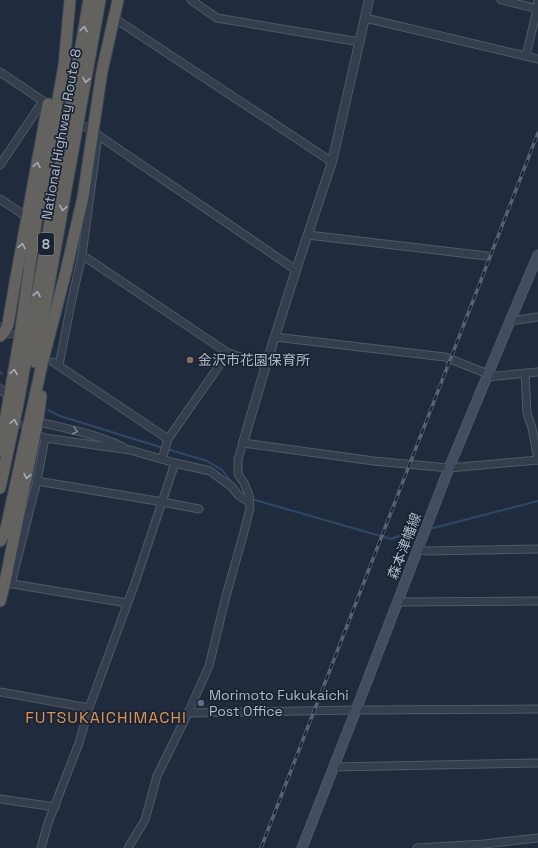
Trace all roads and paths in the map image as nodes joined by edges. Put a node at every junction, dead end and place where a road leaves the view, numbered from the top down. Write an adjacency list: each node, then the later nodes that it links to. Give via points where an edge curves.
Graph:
1 (70, 0): 16 (highway, via 64,66)
2 (89, 0): 50 (highway, National Highway Route 8 / 8, one-way to 2, via 18,404)
3 (100, 0): 54 (highway, National Highway Route 8 / 8, one-way to 54, via 27,406)
4 (118, 0): 10 (highway)
5 (191, 0): 12 (street, via 217,18)
6 (369, 0): 11 (street)
7 (501, 0): 9 (street)
8 (538, 0): 9 (street)
9 (538, 9): 13 (street)
10 (114, 18): 17 (highway); 18 (street)
11 (365, 18): 12 (street); 13 (street)
12 (360, 42): 18 (street)
13 (526, 56): 14 (street)
14 (538, 59)
15 (0, 72): 16 (street)
16 (52, 106): 19 (street); 21 (highway, one-way to 16); 38 (highway, one-way to 16)
17 (92, 131): 23 (street); 26 (street); 29 (highway, via 83,197)
18 (332, 162): 22 (street)
19 (0, 165)
20 (0, 199): 21 (street)
21 (27, 217): 30 (highway, one-way to 21, via 8,324)
22 (308, 234): 25 (street); 26 (street)
23 (82, 255): 32 (street); 41 (street, via 65,339 56,364)
24 (538, 255): 28 (main road, 森本津幡線)
25 (487, 256)
26 (296, 270): 31 (street)
27 (538, 317): 28 (street)
28 (510, 321): 36 (main road, 森本津幡線)
29 (51, 328): 39 (highway); 55 (highway, via 5,534)
30 (4, 332)
31 (275, 338): 33 (street); 36 (street, via 445,357)
32 (228, 353): 33 (street); 41 (street)
33 (266, 365): 40 (street)
34 (538, 372): 35 (street)
35 (525, 373): 36 (street); 45 (street, via 527,413)
36 (487, 376): 47 (main road, 森本津幡線)
37 (0, 388): 38 (street)
38 (9, 398): 43 (highway)
39 (38, 419): 42 (street, one-way to 42, via 43,423 82,432); 58 (highway, one-way to 58)
40 (243, 443): 47 (street, via 374,461); 48 (street)
41 (166, 445): 44 (street)
42 (130, 450): 44 (street); 49 (street, via 42,437)
43 (0, 451)
44 (162, 459): 46 (street)
45 (538, 460): 47 (street)
46 (175, 463): 48 (street); 52 (street)
47 (449, 468): 56 (main road, 森本津幡線)
48 (232, 479): 51 (street, via 244,483); 51 (street, via 232,488 238,495)
49 (37, 482): 52 (street); 58 (street)
50 (0, 488)
51 (249, 499): 67 (street, via 250,508 209,666)
52 (162, 502): 53 (street); 62 (street)
53 (199, 509)
54 (0, 533)
55 (0, 541)
56 (418, 549): 57 (street); 61 (main road, 森本津幡線)
57 (538, 549)
58 (8, 583): 59 (highway); 62 (street)
59 (0, 601)
60 (538, 601): 61 (street)
61 (398, 602): 66 (main road, 森本津幡線)
62 (127, 603): 64 (street)
63 (0, 692): 64 (street)
64 (89, 708): 71 (street)
65 (538, 709): 66 (street)
66 (356, 710): 67 (street); 69 (main road, 森本津幡線)
67 (188, 713): 74 (street, via 157,776 146,820)
68 (538, 763): 69 (street)
69 (334, 767): 75 (main road, 森本津幡線)
70 (0, 799): 71 (street)
71 (55, 807): 73 (street)
72 (538, 838): 76 (street)
73 (40, 848)
74 (128, 848)
75 (302, 848)
76 (417, 848)

